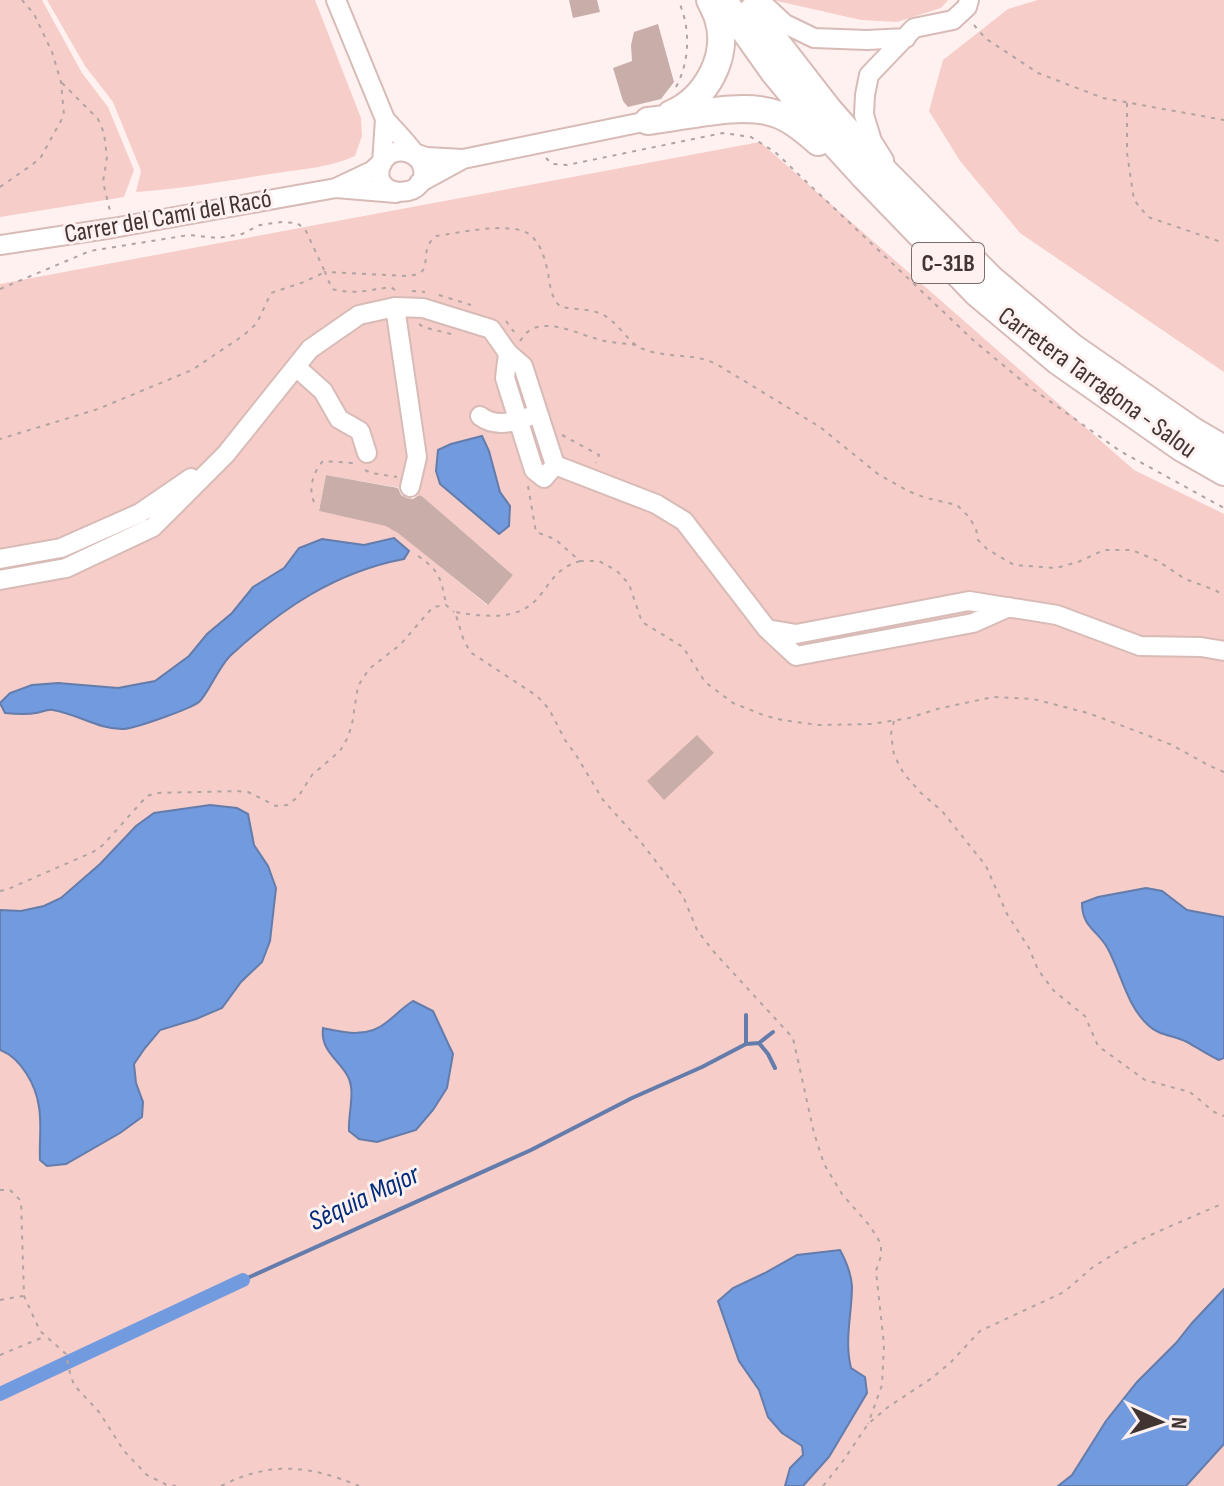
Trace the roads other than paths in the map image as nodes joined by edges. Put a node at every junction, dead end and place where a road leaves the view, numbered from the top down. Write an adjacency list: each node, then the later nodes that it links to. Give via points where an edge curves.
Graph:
1 (336, 0): 8 (street)
2 (710, 0): 9 (highway, via 721,43 709,81 682,109)
3 (723, 0): 17 (highway, Carretera Tarragona - Salou / C-31B, via 821,129)
4 (744, 0): 15 (highway, Carretera Tarragona - Salou / C-31B, via 828,109)
5 (759, 0): 7 (street, via 785,24 814,38)
6 (966, 6): 7 (street, via 953,20 914,28)
7 (906, 38): 15 (street, via 869,75 864,115 872,141)
8 (385, 119): 10 (street); 12 (street)
9 (648, 121): 11 (street); 17 (highway, via 731,110 779,115 804,129 884,211)
10 (412, 154): 11 (street); 12 (street, via 398,151); 13 (street, via 422,170)
11 (463, 159): 13 (street)
12 (383, 161): 14 (street, Carrer del Camí del Racó); 16 (street, via 381,178)
13 (419, 183): 16 (street, via 409,192)
14 (336, 188): 16 (street, Carrer del Camí del Racó); 18 (street, Carrer del Camí del Racó)
15 (903, 191): 26 (highway, Carretera Tarragona - Salou / C-31B, via 991,279 1072,347)
16 (396, 193)
17 (917, 231): 31 (highway, Carretera Tarragona - Salou / C-31B, via 977,293 1058,361)
18 (0, 245)
19 (396, 312): 20 (street, via 423,308 491,329); 21 (street, via 359,315 310,349); 30 (street)
20 (514, 347): 22 (street); 25 (street, via 505,378)
21 (296, 367): 27 (street, via 323,391 339,419 360,431); 28 (street)
22 (539, 414): 25 (street); 29 (street)
23 (399, 415): 30 (street, via 405,456)
24 (480, 416): 25 (street, via 487,421)
25 (518, 421): 29 (street, via 534,470 544,478)
26 (1224, 449)
27 (367, 453)
28 (226, 454): 33 (street, via 140,513 61,548); 34 (street, via 153,527 66,568)
29 (555, 465): 36 (street, via 656,504 684,521)
30 (415, 466): 32 (street)
31 (1224, 472)
32 (410, 487)
33 (0, 559)
34 (0, 580)
35 (1009, 607): 37 (street, via 969,601); 38 (street, via 1057,615 1140,646); 39 (street, via 973,623)
36 (767, 629): 37 (street); 39 (street)
37 (796, 634): 39 (street)
38 (1224, 651)
39 (796, 656)

